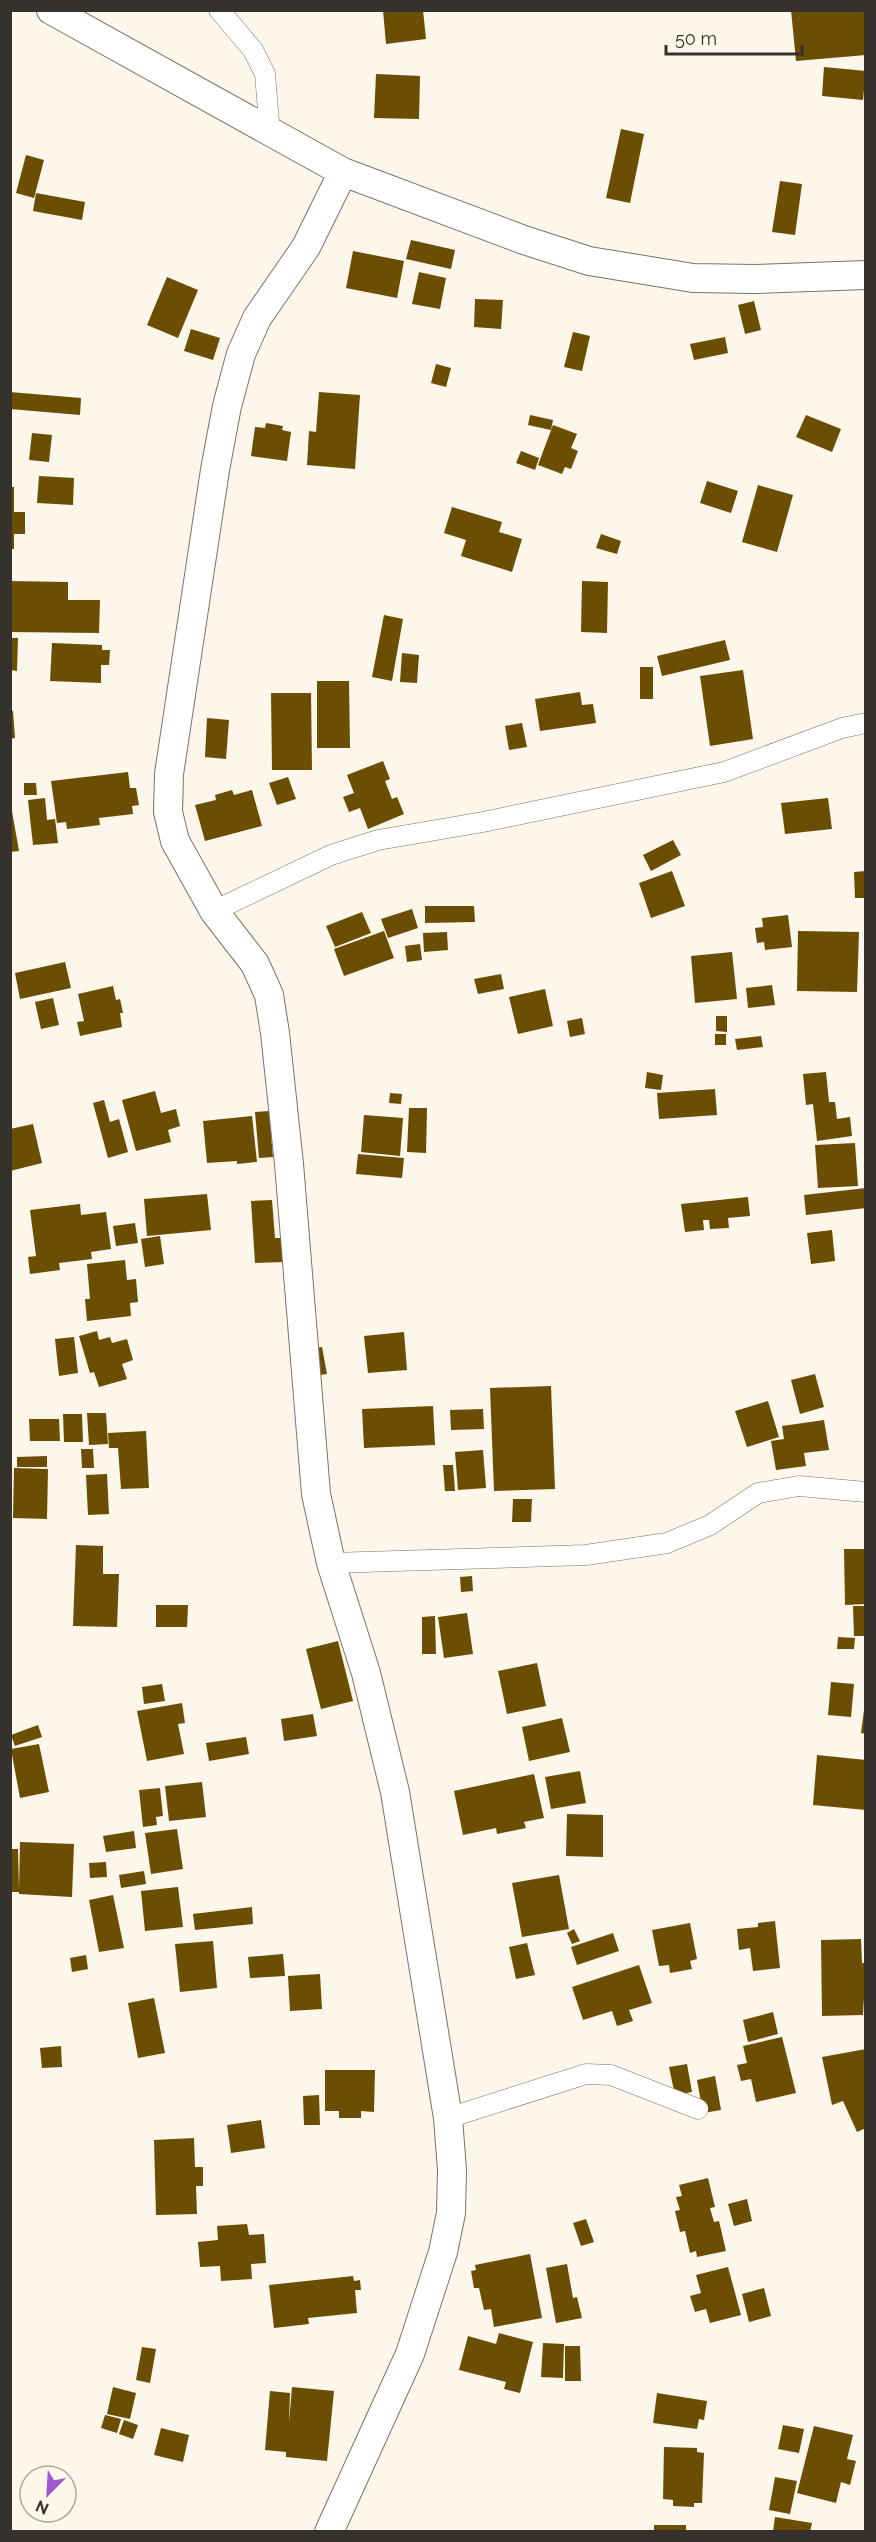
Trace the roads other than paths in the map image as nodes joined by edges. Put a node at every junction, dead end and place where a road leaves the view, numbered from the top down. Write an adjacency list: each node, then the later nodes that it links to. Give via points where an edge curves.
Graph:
1 (51, 10): 3 (street)
2 (219, 10): 3 (street, via 253,50 265,74)
3 (270, 134): 4 (street)
4 (343, 172): 5 (street, via 589,261 693,278); 7 (street, via 306,247 257,318 241,354 215,470 169,774 168,812 175,841)
5 (866, 275)
6 (866, 723): 7 (street, via 842,728 724,772 378,840 331,855)
7 (214, 911): 9 (street, via 255,964 269,995 289,1164 316,1494)
8 (866, 1492): 9 (street, via 799,1486 759,1493 710,1525 667,1543 586,1555)
9 (331, 1563): 11 (street, via 366,1673 391,1771)
10 (698, 2109): 11 (street, via 611,2076 586,2074)
11 (448, 2118): 12 (street, via 451,2213 443,2252 410,2354)
12 (328, 2532)

